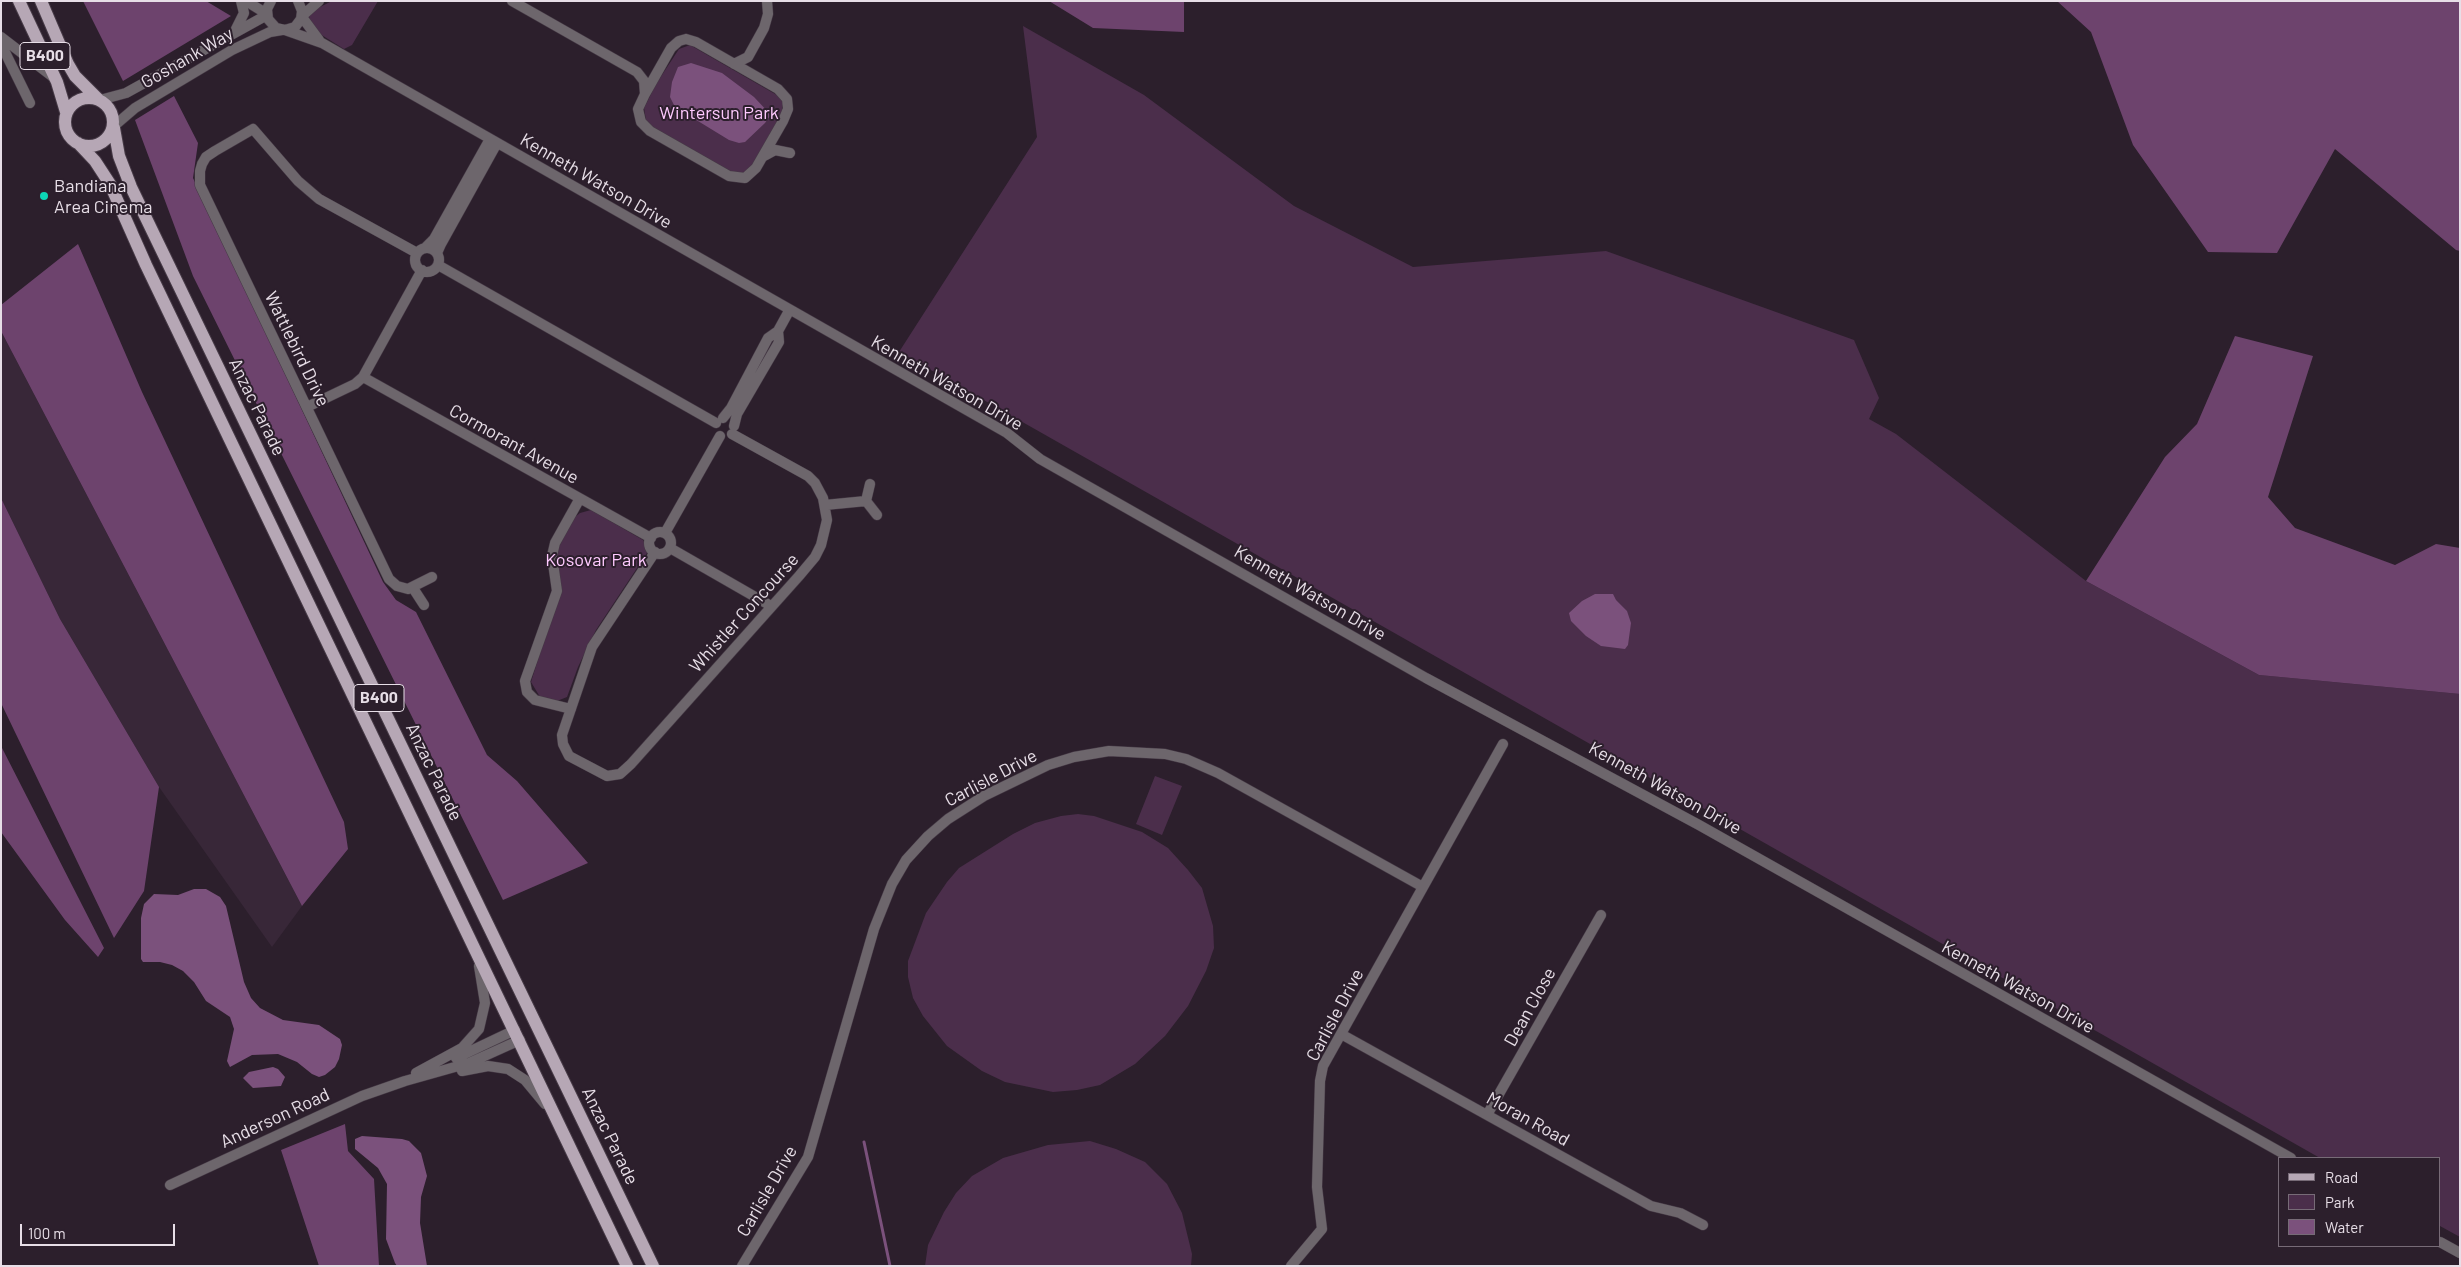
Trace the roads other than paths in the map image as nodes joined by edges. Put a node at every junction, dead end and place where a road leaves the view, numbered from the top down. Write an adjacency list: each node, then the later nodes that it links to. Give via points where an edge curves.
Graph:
1 (19, 1): 22 (main road, B400)
2 (41, 1): 24 (main road, B400, via 75,76)
3 (242, 1): 13 (street, Goshank Way, via 243,18)
4 (246, 1): 10 (street)
5 (271, 1): 10 (street)
6 (298, 1): 11 (street)
7 (319, 1): 11 (street, Goshank Way)
8 (512, 1): 20 (street)
9 (767, 1): 17 (street, via 767,22)
10 (267, 14): 12 (street, via 272,25); 13 (street, Goshank Way)
11 (302, 17): 12 (street, Goshank Way, via 296,26); 15 (street, Kenneth Watson Drive)
12 (284, 30): 15 (street, Kenneth Watson Drive); 27 (street, Goshank Way, via 270,32 232,50 135,108)
13 (234, 32): 24 (street, Goshank Way, via 126,93)
14 (1, 38): 22 (street)
15 (322, 43): 29 (street, Kenneth Watson Drive)
16 (1, 44): 25 (street)
17 (750, 53): 18 (street, via 745,60); 21 (street, via 749,64)
18 (734, 64): 19 (street, via 696,42 684,39 671,48); 21 (street)
19 (660, 68): 20 (street, via 650,74); 23 (street)
20 (637, 72): 23 (street, via 644,81)
21 (755, 75): 28 (street, via 786,97 788,111)
22 (57, 82): 26 (main road, B400)
23 (645, 94): 31 (street, via 638,112 644,126 729,176 737,179 747,177 754,172)
24 (99, 99): 26 (main road, via 81,98); 27 (main road, B400, via 111,112)
25 (30, 104)
26 (66, 112): 30 (main road, B400, via 66,130)
27 (114, 127): 30 (main road, via 98,144); 61 (main road, Anzac Parade / B400, via 119,156 131,187)
28 (779, 128): 31 (street); 31 (street, via 781,142 790,153 773,150)
29 (493, 141): 32 (street, via 434,239); 33 (street); 36 (street, Kenneth Watson Drive)
30 (78, 143): 60 (main road, B400, via 110,184)
31 (762, 157)
32 (421, 250): 33 (street, via 431,248); 35 (street, via 416,263); 39 (street, Wattlebird Drive, via 319,199 298,181 253,129 206,157 200,171 200,185)
33 (437, 253): 34 (street)
34 (438, 265): 35 (street, via 431,271); 40 (street)
35 (422, 270): 38 (street)
36 (789, 311): 37 (street); 67 (street, Kenneth Watson Drive, via 1006,433 1040,459 1426,678 1700,825)
37 (778, 331): 40 (street, via 768,338 731,408); 41 (street, via 778,342 738,412)
38 (363, 377): 39 (street); 44 (street, Cormorant Avenue)
39 (307, 408): 53 (street, Wattlebird Drive, via 389,579 399,587)
40 (719, 421): 41 (street, via 729,419); 42 (street, via 715,429)
41 (733, 430): 42 (street, via 726,437); 46 (street, Whistler Concourse, via 808,476)
42 (720, 436): 48 (street)
43 (870, 484): 45 (street)
44 (579, 500): 49 (street, Cormorant Avenue); 56 (street, via 555,543 552,556 556,591 525,681 527,692 535,700)
45 (866, 501): 46 (street); 47 (street)
46 (825, 505): 55 (street, Whistler Concourse, via 828,520 815,557)
47 (877, 515)
48 (665, 533): 49 (street); 50 (street, via 670,538)
49 (651, 538): 51 (street, via 650,545)
50 (670, 548): 51 (street); 55 (street)
51 (655, 552): 56 (street, via 597,639)
52 (432, 577): 53 (street)
53 (413, 588): 54 (street)
54 (424, 605)
55 (771, 606): 56 (street, Whistler Concourse, via 622,772 612,777 603,776 573,760 566,752 562,738)
56 (571, 709)
57 (1503, 744): 58 (street, Carlisle Drive)
58 (1423, 887): 62 (street, Carlisle Drive); 74 (street, Carlisle Drive, via 1218,773 1165,754 1109,751 1074,757 1048,765 984,796 928,836 906,860 892,884 874,929 808,1157)
59 (1601, 915): 65 (street, Dean Close)
60 (475, 949): 63 (main road, B400); 64 (street, Anderson Road, via 485,1003 479,1029 462,1048)
61 (537, 1026): 63 (main road); 73 (main road, Anzac Parade / B400)
62 (1341, 1034): 65 (street, Moran Road); 75 (street, Carlisle Drive, via 1323,1066 1320,1081 1317,1194 1322,1229)
63 (517, 1035): 64 (street, Anderson Road); 66 (main road, B400)
64 (400, 1082): 66 (street, Anderson Road, via 484,1066 499,1067 525,1080); 68 (street, Anderson Road, via 342,1105)
65 (1488, 1115): 69 (street, Moran Road, via 1651,1206 1680,1213)
66 (556, 1118): 72 (main road, B400)
67 (2289, 1157)
68 (170, 1185)
69 (1703, 1225)
70 (2441, 1243): 71 (street)
71 (2460, 1253)
72 (627, 1266)
73 (653, 1266)
74 (742, 1266)
75 (1291, 1266)

